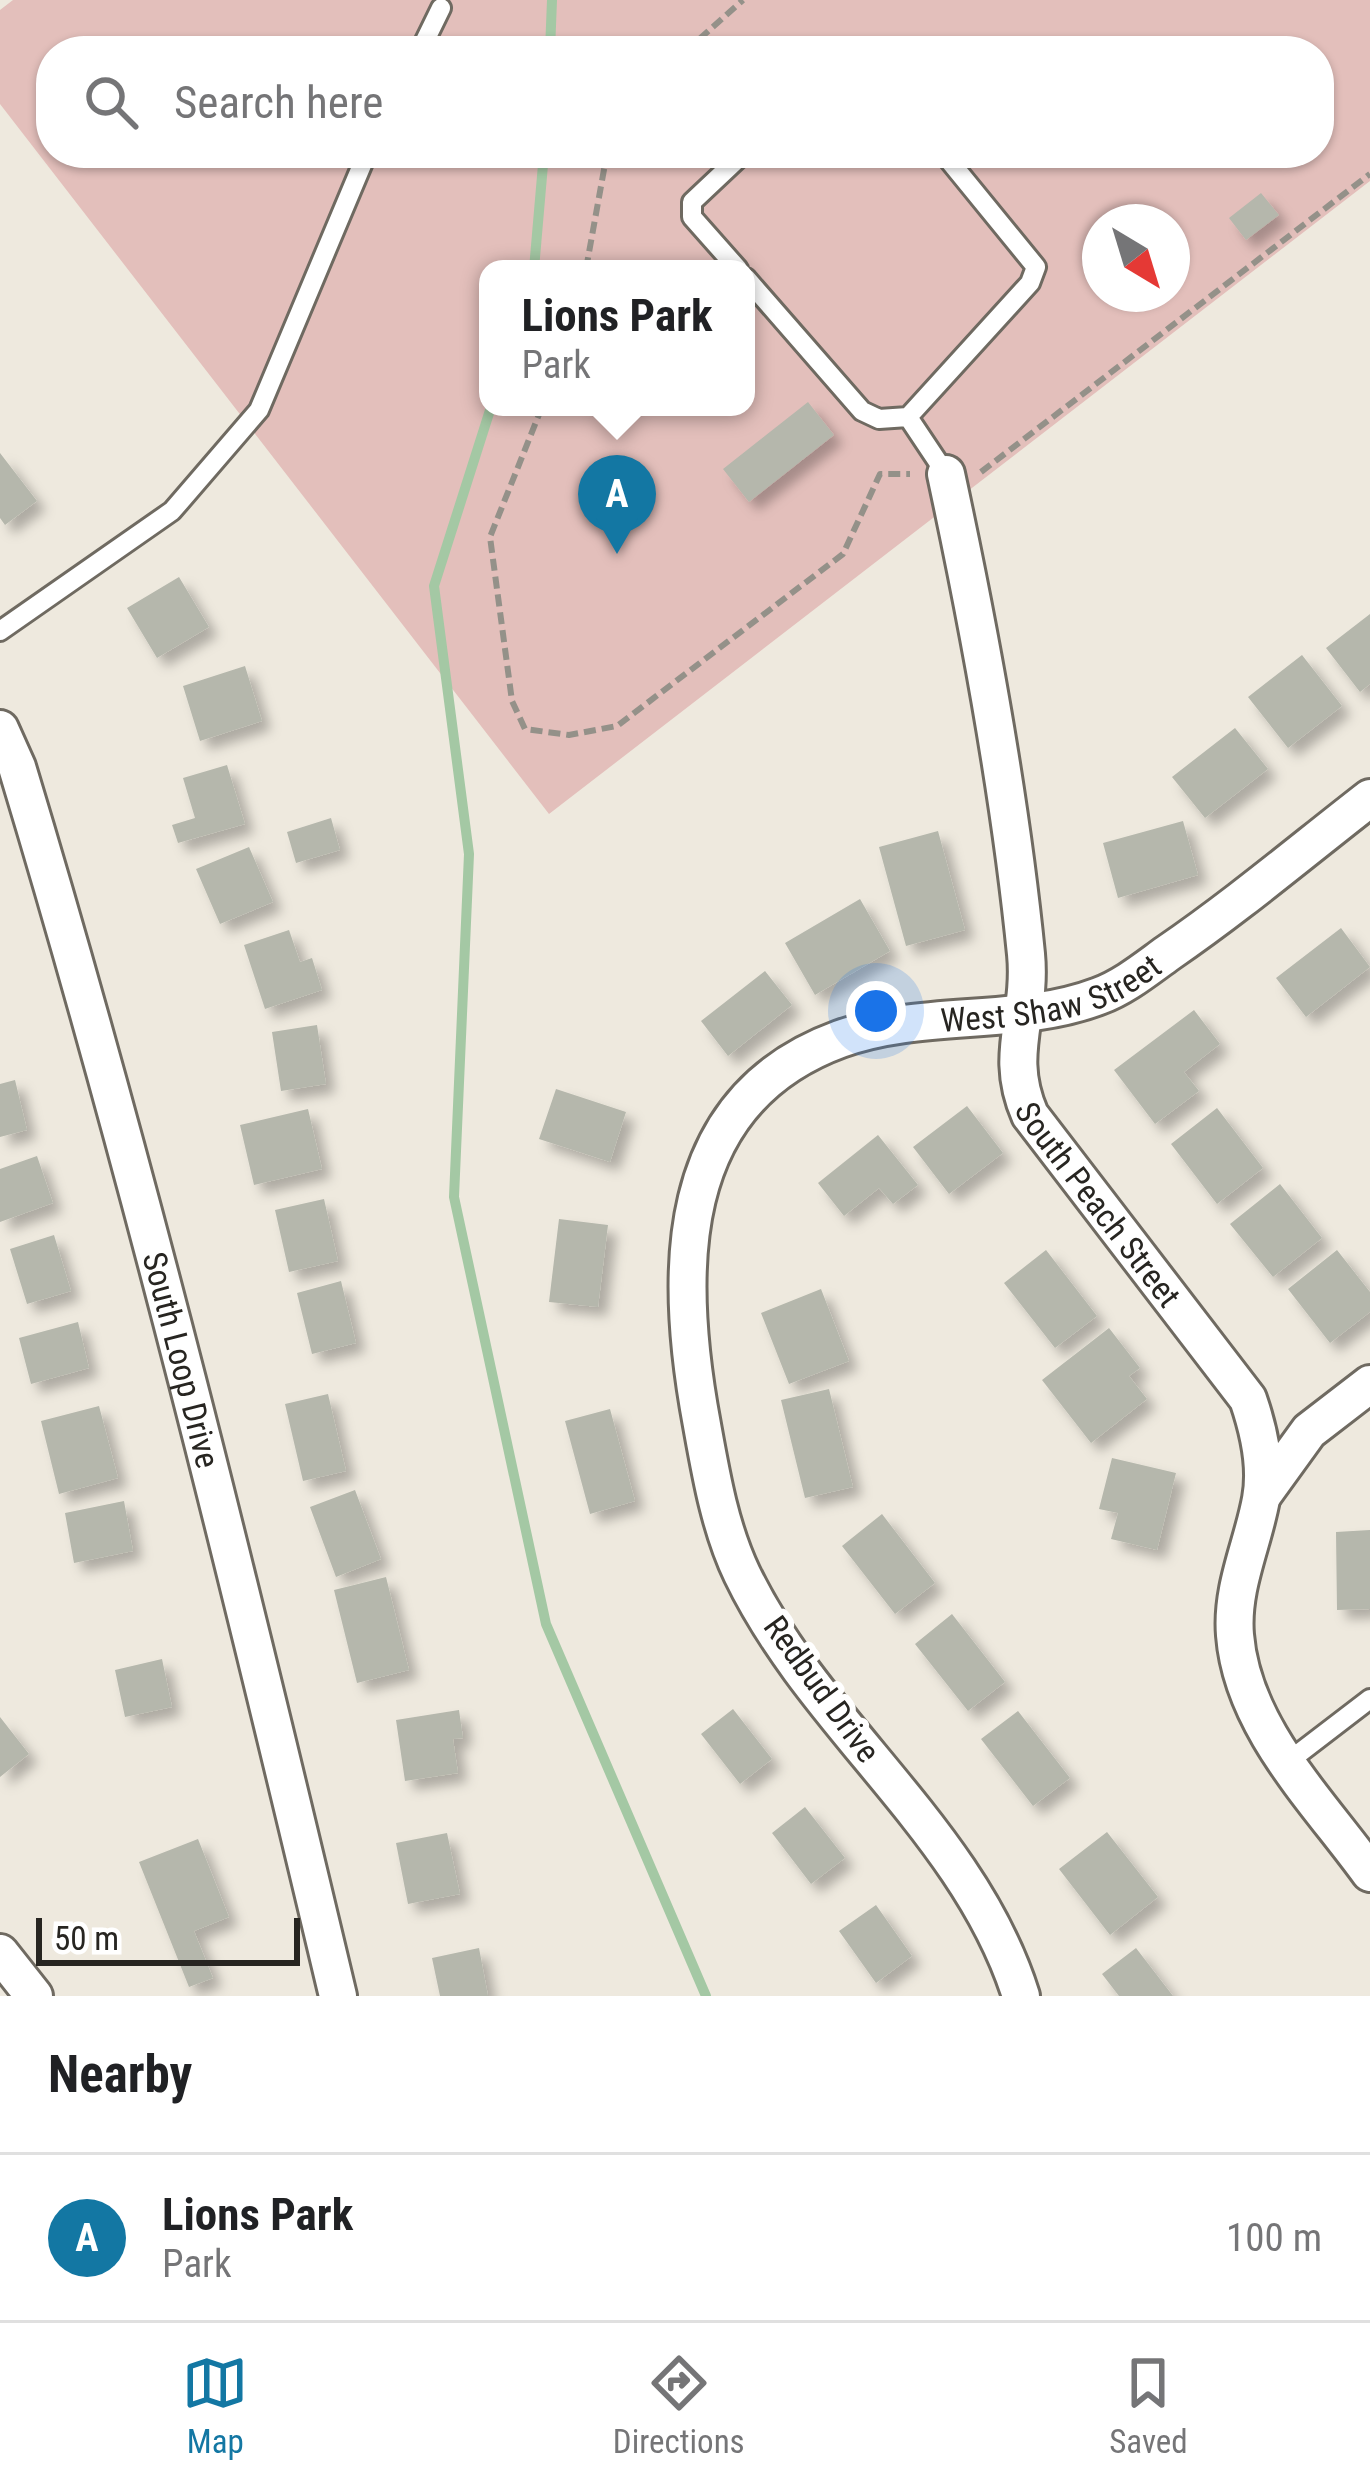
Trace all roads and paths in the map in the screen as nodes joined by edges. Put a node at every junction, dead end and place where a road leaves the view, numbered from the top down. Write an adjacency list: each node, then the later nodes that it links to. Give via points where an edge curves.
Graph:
1 (743, 0): 4 (path)
2 (441, 8): 3 (lane)
3 (427, 36)
4 (703, 36)
5 (361, 168): 16 (lane, via 260,410 172,511)
6 (604, 168): 10 (path)
7 (728, 168): 11 (lane, via 692,202 692,217)
8 (955, 168): 14 (lane, via 1036,267)
9 (1370, 174): 15 (path)
10 (588, 260)
11 (730, 260)
12 (755, 288): 14 (lane, via 862,411)
13 (538, 416): 15 (path, via 490,537 512,701 526,729 569,735 617,726 843,554 880,474)
14 (908, 417): 15 (lane)
15 (944, 474): 19 (street, South Peach Street, via 992,710)
16 (0, 631)
17 (0, 729): 28 (street, South Loop Drive, via 140,1191)
18 (1370, 798): 19 (street, West Shaw Street, via 1103,995)
19 (1027, 1009): 20 (street, West Shaw Street, via 843,1038 801,1056 760,1088 730,1122 694,1200); 22 (street, South Peach Street, via 1014,1050 1016,1084 1030,1115 1248,1399)
20 (688, 1353): 29 (street, Redbud Drive, via 714,1493 741,1572 781,1641 947,1856 991,1926)
21 (1370, 1384): 22 (street, via 1309,1431)
22 (1262, 1496): 24 (street, South Peach Street, via 1234,1631 1261,1723)
23 (1370, 1699): 24 (lane)
24 (1289, 1761): 25 (street, South Peach Street)
25 (1370, 1873)
26 (0, 1953): 27 (street)
27 (34, 1996)
28 (338, 1996)
29 (1021, 1996)

